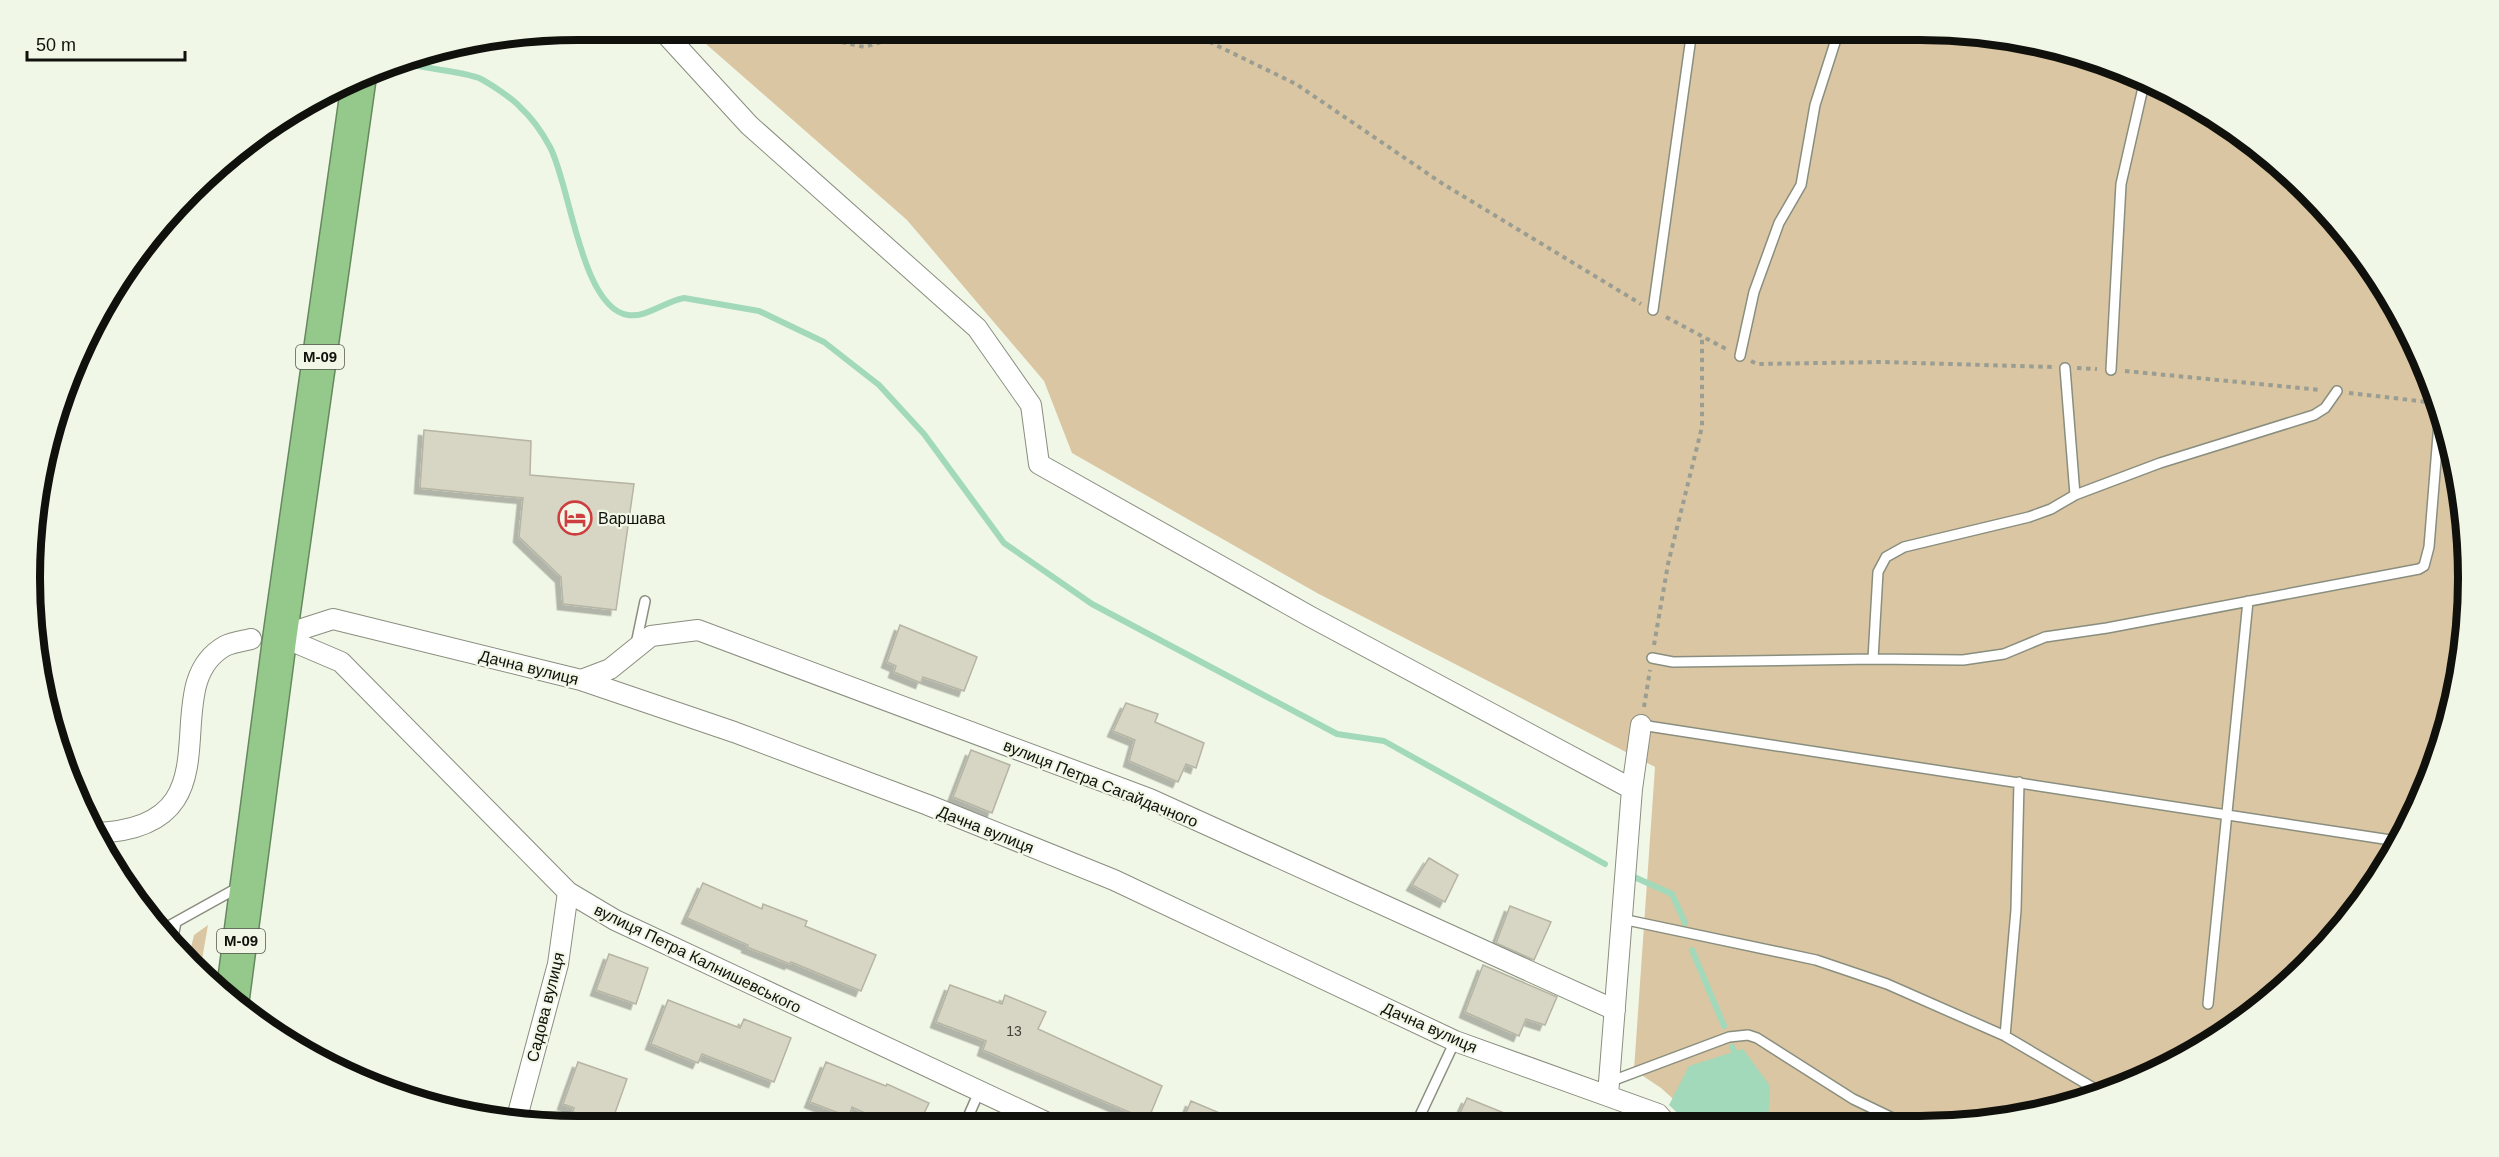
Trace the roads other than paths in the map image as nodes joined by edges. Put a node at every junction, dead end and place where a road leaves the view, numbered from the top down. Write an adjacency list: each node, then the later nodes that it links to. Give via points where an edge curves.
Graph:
1 (671, 40): 22 (street, via 749,124 977,328 1031,405 1040,464 1311,617)
2 (1691, 40): 6 (lane)
3 (1836, 40): 7 (lane, via 1815,105 1801,185 1779,223 1754,292)
4 (357, 88): 15 (highway, М-09)
5 (2143, 89): 9 (lane, via 2121,184)
6 (1653, 310)
7 (1740, 356)
8 (2065, 368): 12 (lane)
9 (2111, 370)
10 (2337, 392): 12 (lane, via 2314,415 2160,463)
11 (2438, 433): 14 (lane, via 2424,566)
12 (2075, 495): 18 (lane, via 2029,517 1916,543 1891,553 1878,572)
13 (645, 601): 16 (lane)
14 (2248, 602): 18 (lane, via 2045,638 1998,655 1947,661); 23 (lane)
15 (266, 638): 19 (street, Дачна вулиця, via 333,619 486,649); 24 (street, Дачна вулиця, via 224,646 203,667 194,702 185,779 171,806 151,823); 26 (highway, М-09); 27 (street, вулиця Петра Калнишевського, via 341,662)
16 (634, 649): 19 (street, вулиця Петра Сагайдачного, via 610,669); 34 (street, вулиця Петра Сагайдачного, via 651,636 698,630 709,634 1149,799)
17 (1652, 658): 18 (lane, via 1673,662)
18 (1873, 659)
19 (581, 680): 36 (street, Дачна вулиця, via 734,732 1114,880)
20 (1641, 725): 21 (lane); 22 (street)
21 (2019, 782): 23 (lane); 35 (lane, via 2016,910)
22 (1632, 789): 28 (street)
23 (2228, 814): 25 (lane); 33 (lane)
24 (104, 832)
25 (2390, 840)
26 (249, 881): 29 (lane); 32 (highway, М-09)
27 (568, 892): 39 (street, вулиця Петра Калнишевського, via 615,920); 40 (street, Садова вулиця, via 558,964)
28 (1622, 919): 34 (street); 35 (lane, via 1816,960 1887,984)
29 (176, 922): 30 (lane); 31 (lane)
30 (168, 926)
31 (174, 933)
32 (233, 991)
33 (2208, 1004)
34 (1615, 1010): 37 (street)
35 (2005, 1036): 38 (lane)
36 (1455, 1041): 37 (street, Дачна вулиця); 43 (lane)
37 (1609, 1088): 44 (street, Дачна вулиця); 45 (lane, via 1728,1036 1748,1035 1852,1099)
38 (2093, 1088)
39 (979, 1092): 41 (lane); 42 (street, вулиця Петра Калнишевського)
40 (518, 1113)
41 (968, 1116)
42 (1032, 1116)
43 (1420, 1116)
44 (1660, 1116)
45 (1888, 1116)

